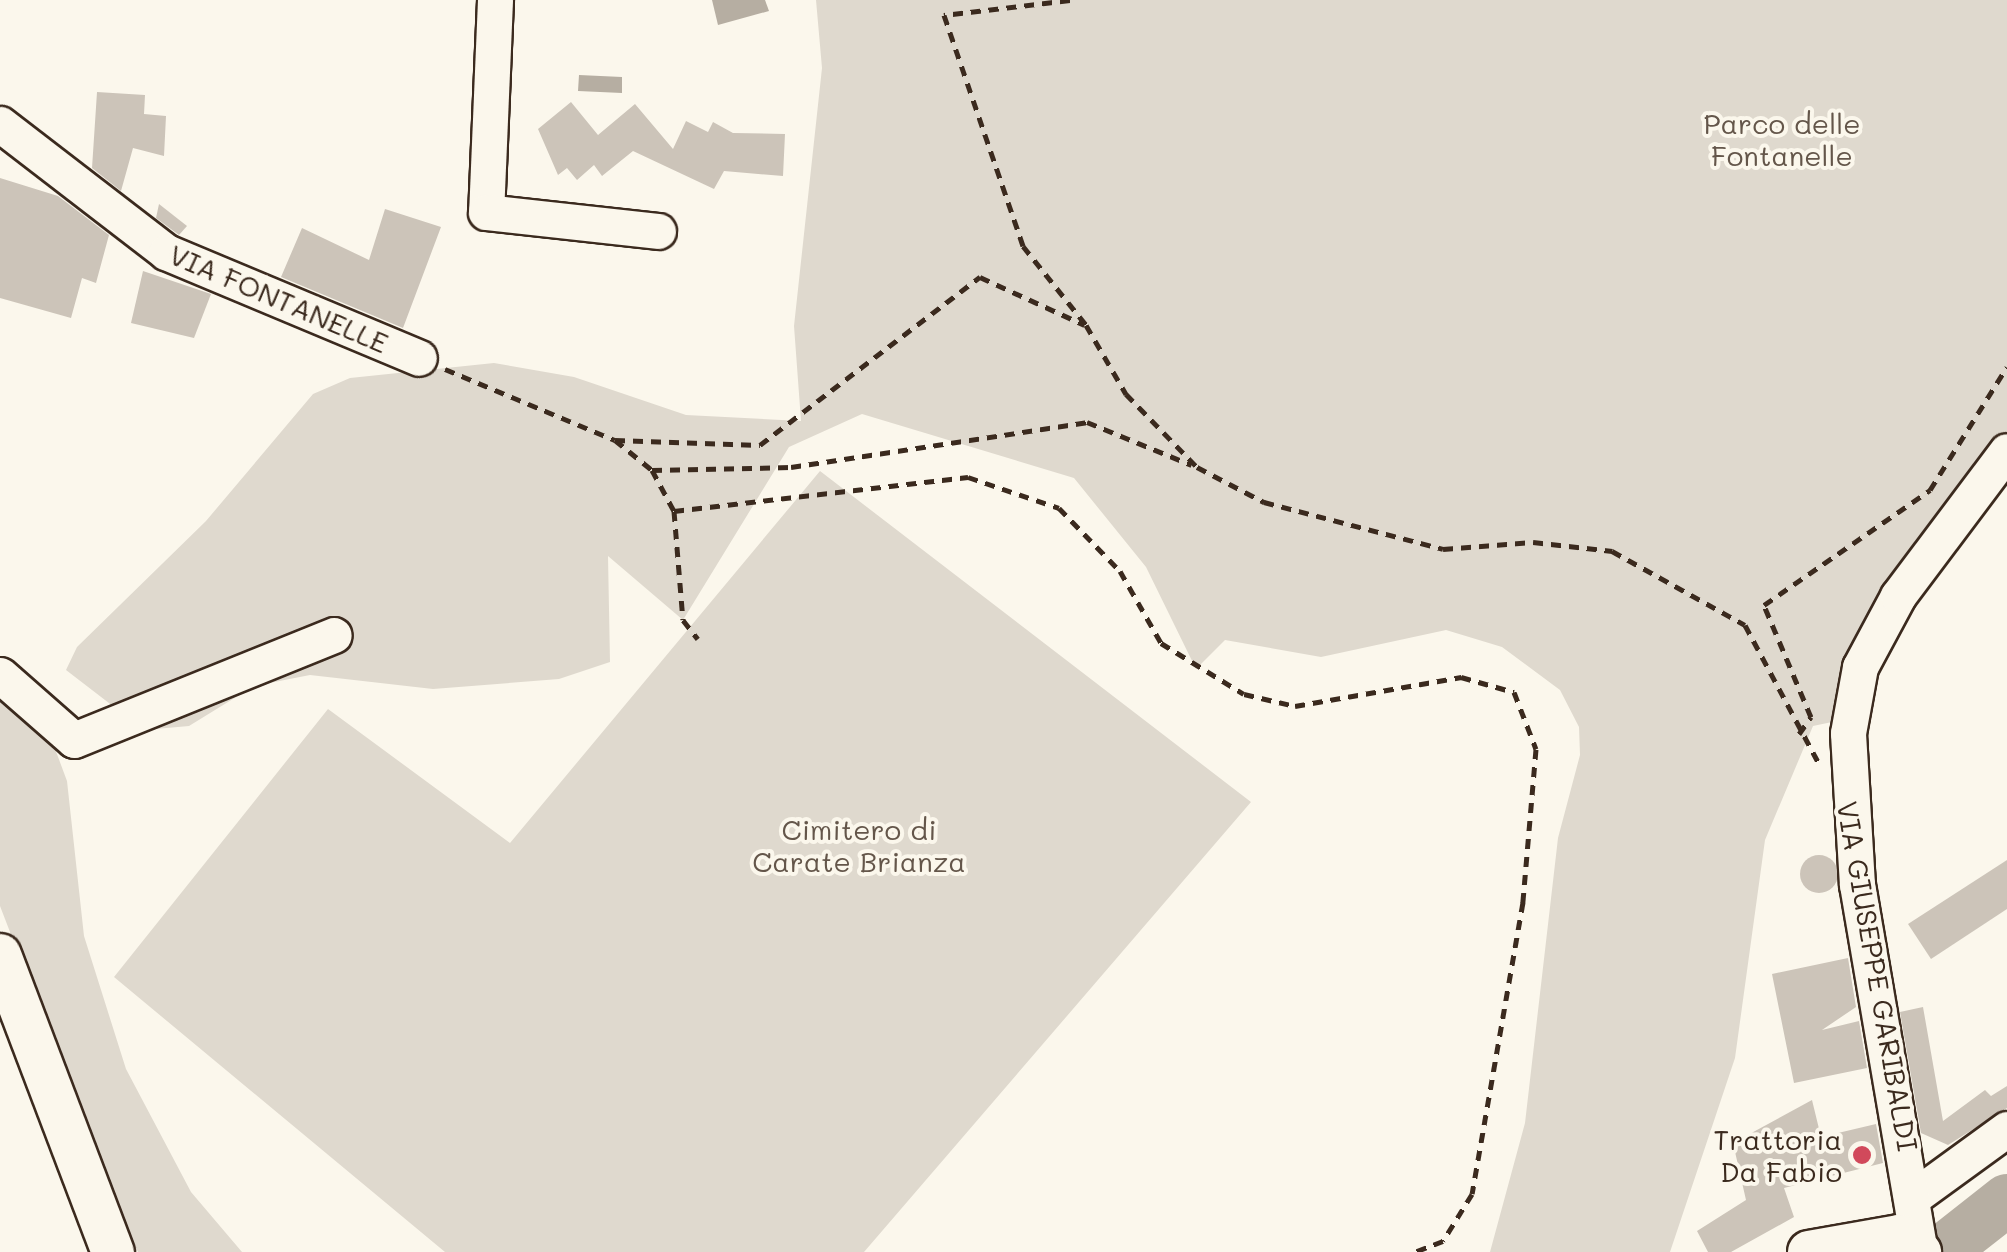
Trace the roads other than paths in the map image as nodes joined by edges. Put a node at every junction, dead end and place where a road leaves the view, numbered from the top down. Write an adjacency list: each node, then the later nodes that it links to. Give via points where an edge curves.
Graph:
1 (496, 0): 3 (street, via 486,212)
2 (0, 124): 4 (street, VIA FONTANELLE, via 166,252)
3 (658, 232)
4 (419, 358)
5 (2007, 451): 10 (street, VIA GIUSEPPE GARIBALDI, via 1898,596 1860,667 1846,801)
6 (334, 634): 7 (street, via 74,740)
7 (0, 675)
8 (0, 955): 12 (street)
9 (2007, 1129): 10 (street)
10 (1916, 1195): 11 (street, VIA GIUSEPPE GARIBALDI)
11 (1920, 1250): 13 (street, via 1900,1236)
12 (113, 1252)
13 (1808, 1252)

